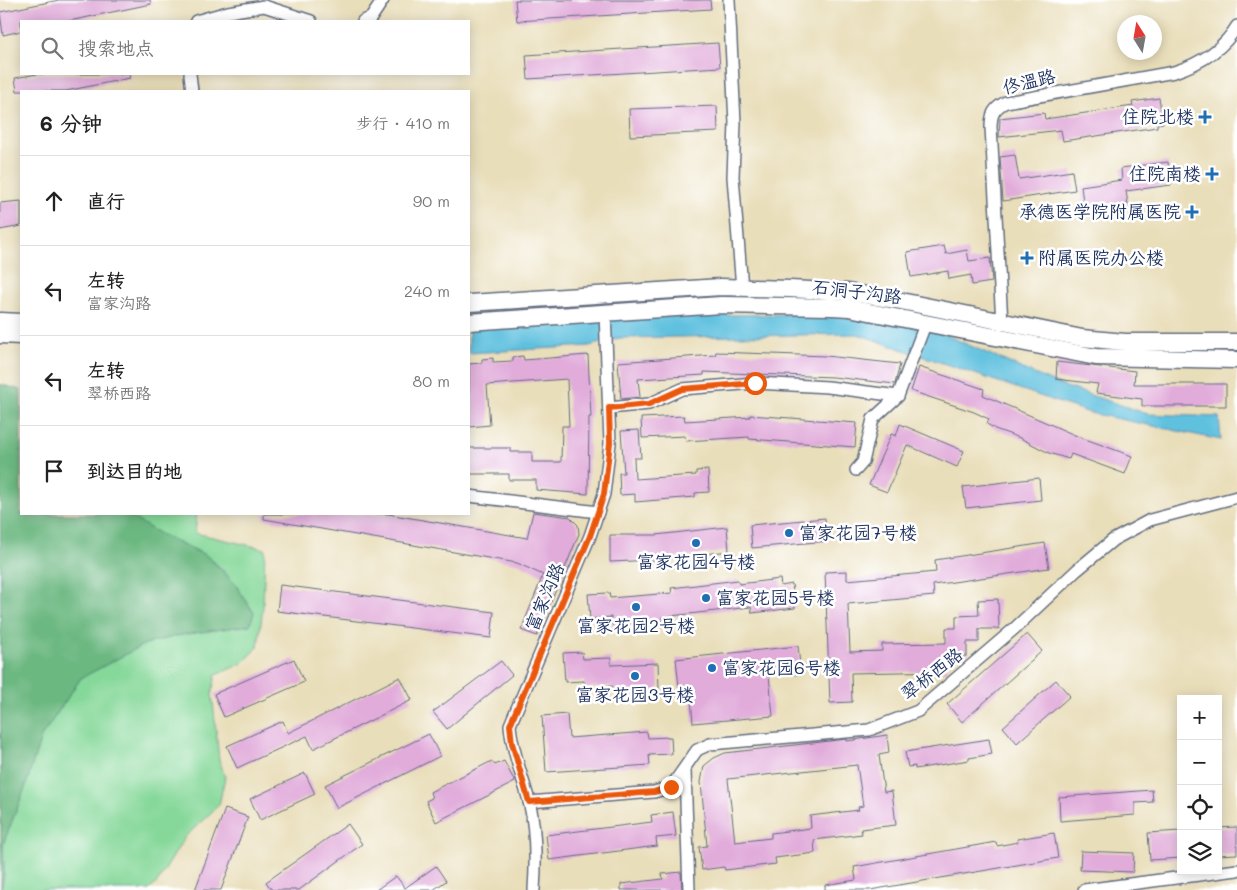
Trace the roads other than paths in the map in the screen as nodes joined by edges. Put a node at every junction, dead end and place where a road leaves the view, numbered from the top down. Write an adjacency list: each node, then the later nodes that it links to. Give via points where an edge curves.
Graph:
1 (383, 0): 5 (street, via 371,18)
2 (729, 0): 9 (street, via 735,123 733,177)
3 (200, 20): 4 (street, via 264,6)
4 (308, 20)
5 (366, 20)
6 (1237, 26): 15 (street, 佟温路, via 1231,36 1197,65 1006,102 996,107 991,116 991,127)
7 (190, 75): 8 (street)
8 (192, 90)
9 (742, 288): 10 (main road, 石洞子沟路); 15 (main road, 石洞子沟路, via 848,292)
10 (470, 303)
11 (605, 314): 14 (main road, 石洞子沟路); 16 (main road, 石洞子沟路, via 721,305 809,306 849,308); 22 (street, 富家沟路)
12 (0, 321): 13 (main road)
13 (20, 322)
14 (470, 322)
15 (1002, 323): 19 (main road, 石洞子沟路, via 1082,338 1125,342)
16 (925, 325): 20 (main road, 石洞子沟路, via 1096,357); 21 (street)
17 (0, 335): 18 (main road)
18 (20, 336)
19 (1237, 342)
20 (1237, 360)
21 (898, 396): 22 (street, via 828,387 755,383 682,389 649,404); 23 (street, via 873,419 863,462)
22 (609, 408): 26 (street, 富家沟路, via 610,443 604,494)
23 (856, 470)
24 (470, 496): 26 (street)
25 (1237, 497): 27 (street, 翠桥西路, via 1150,520 1113,540 918,711 869,730 710,744 697,750)
26 (598, 512): 28 (street, 富家沟路, via 510,725)
27 (685, 771): 28 (street, 翠桥西路, via 671,787 654,792); 31 (street)
28 (529, 802): 30 (street, 富家沟路, via 536,863)
29 (1237, 870): 32 (street)
30 (534, 890)
31 (689, 890)
32 (1084, 890)

